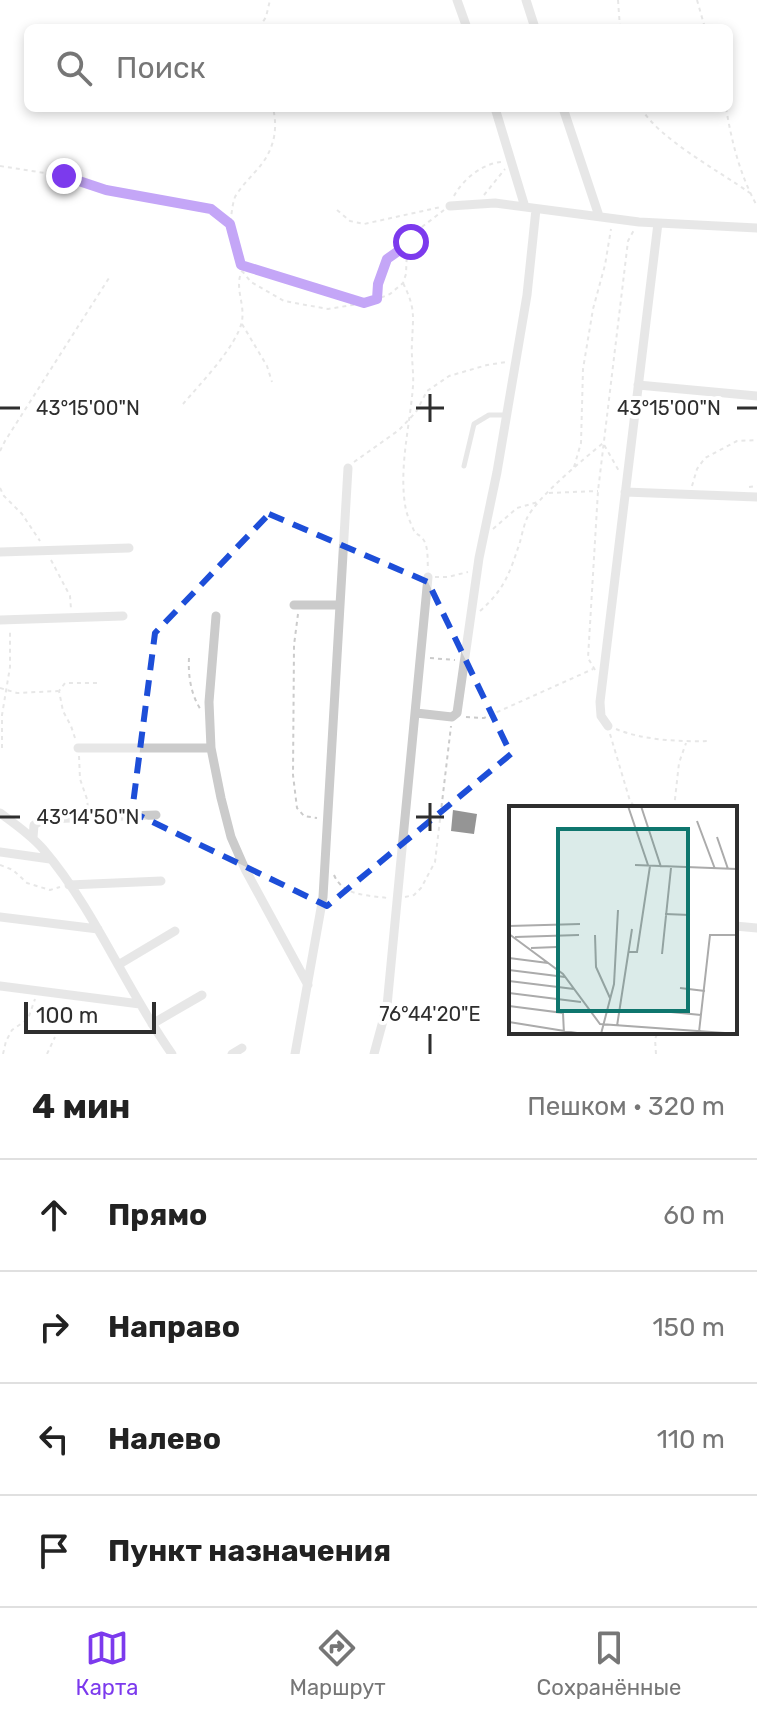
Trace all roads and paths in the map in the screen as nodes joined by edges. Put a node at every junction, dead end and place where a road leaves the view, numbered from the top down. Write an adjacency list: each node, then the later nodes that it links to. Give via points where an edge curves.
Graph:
1 (270, 0): 6 (path)
2 (457, 0): 7 (street)
3 (526, 0): 8 (street)
4 (618, 0): 9 (path)
5 (697, 0): 10 (path)
6 (262, 24)
7 (466, 24)
8 (534, 24)
9 (620, 24)
10 (704, 24)
11 (274, 112): 28 (path, via 273,143 265,162 235,199)
12 (496, 112): 16 (street)
13 (564, 112): 24 (street)
14 (643, 112): 18 (path, via 669,138)
15 (727, 112): 18 (path)
16 (511, 162): 19 (path); 20 (path, via 479,168 457,190); 22 (street)
17 (0, 166): 28 (path, via 211,209)
18 (750, 193): 21 (path)
19 (475, 204): 20 (street); 22 (street)
20 (450, 206): 23 (path, via 364,224); 30 (path, via 418,230)
21 (757, 206)
22 (531, 208): 24 (street); 38 (street, via 527,295)
23 (337, 210)
24 (599, 216): 25 (street)
25 (613, 218): 26 (street); 50 (path, via 583,369 581,443)
26 (639, 222): 27 (street); 46 (path, via 628,241)
27 (658, 223): 29 (street); 40 (street)
28 (230, 224): 31 (path)
29 (757, 228)
30 (411, 242): 34 (path); 35 (path, via 387,259)
31 (241, 265): 32 (path); 36 (path)
32 (242, 271): 36 (path, via 284,301 328,309); 37 (path)
33 (109, 278): 47 (path)
34 (403, 283): 35 (path); 44 (path, via 415,314)
35 (377, 299): 36 (path)
36 (364, 303)
37 (242, 324): 39 (path); 42 (path, via 232,345)
38 (516, 361): 43 (street); 44 (path, via 449,376 427,391)
39 (272, 382)
40 (638, 385): 41 (street); 51 (street)
41 (757, 396)
42 (183, 404)
43 (507, 415): 48 (lane, via 489,415 474,424); 57 (street)
44 (408, 421): 49 (path); 61 (path, via 406,511 426,544)
45 (757, 440): 54 (path, via 737,441 705,458)
46 (603, 443): 50 (path); 51 (path); 52 (path)
47 (0, 451)
48 (464, 466)
49 (348, 468): 63 (street)
50 (573, 468): 53 (path)
51 (626, 488): 54 (street); 75 (street)
52 (598, 491): 53 (path); 71 (path, via 588,658)
53 (548, 493): 56 (path)
54 (690, 494): 55 (street)
55 (757, 497)
56 (541, 501): 57 (path, via 517,508); 67 (path, via 528,516 508,579)
57 (483, 538): 60 (street)
58 (129, 548): 59 (street)
59 (0, 552)
60 (477, 570): 61 (path); 67 (street)
61 (428, 577): 68 (street)
62 (296, 605): 63 (street); 91 (path, via 297,808 304,816)
63 (340, 605): 91 (street)
64 (123, 616): 66 (street)
65 (216, 616): 79 (street)
66 (5, 620): 74 (path, via 10,667)
67 (470, 620): 70 (street)
68 (421, 657): 70 (path); 77 (street)
69 (189, 658): 79 (path, via 196,703)
70 (464, 661): 78 (street)
71 (594, 669): 75 (path); 78 (path, via 484,718)
72 (100, 683): 76 (path, via 65,683)
73 (0, 688): 74 (path)
74 (5, 689): 76 (path); 83 (path)
75 (602, 690): 80 (street, via 601,716)
76 (59, 691): 84 (path)
77 (416, 713): 78 (street); 116 (street, via 387,1006)
78 (457, 713)
79 (210, 724): 85 (street)
80 (608, 726): 82 (path, via 627,734); 86 (path)
81 (709, 741): 82 (path)
82 (687, 742): 87 (path)
83 (2, 748)
84 (78, 748): 85 (street); 90 (path)
85 (211, 748): 104 (street, via 231,837)
86 (634, 806)
87 (674, 806)
88 (0, 813): 92 (street)
89 (156, 815): 90 (street)
90 (88, 818): 92 (street, via 44,819 34,825)
91 (328, 819): 104 (street, via 323,897)
92 (33, 838): 94 (street)
93 (0, 852): 94 (street)
94 (50, 859): 97 (street)
95 (0, 865): 97 (path, via 27,883 50,890)
96 (161, 881): 97 (street)
97 (69, 885): 101 (street)
98 (0, 917): 101 (street)
99 (737, 926): 100 (street)
100 (757, 928)
101 (98, 929): 103 (street)
102 (175, 931): 103 (street)
103 (118, 965): 108 (street)
104 (308, 985): 115 (street)
105 (0, 986): 106 (street)
106 (37, 990): 108 (street); 112 (path, via 28,1019 12,1030)
107 (202, 995): 109 (street)
108 (140, 1004): 109 (street)
109 (152, 1024): 114 (street)
110 (657, 1034): 117 (path)
111 (55, 1037): 113 (path)
112 (3, 1054)
113 (47, 1054)
114 (172, 1054)
115 (295, 1054)
116 (374, 1054)
117 (656, 1054)

